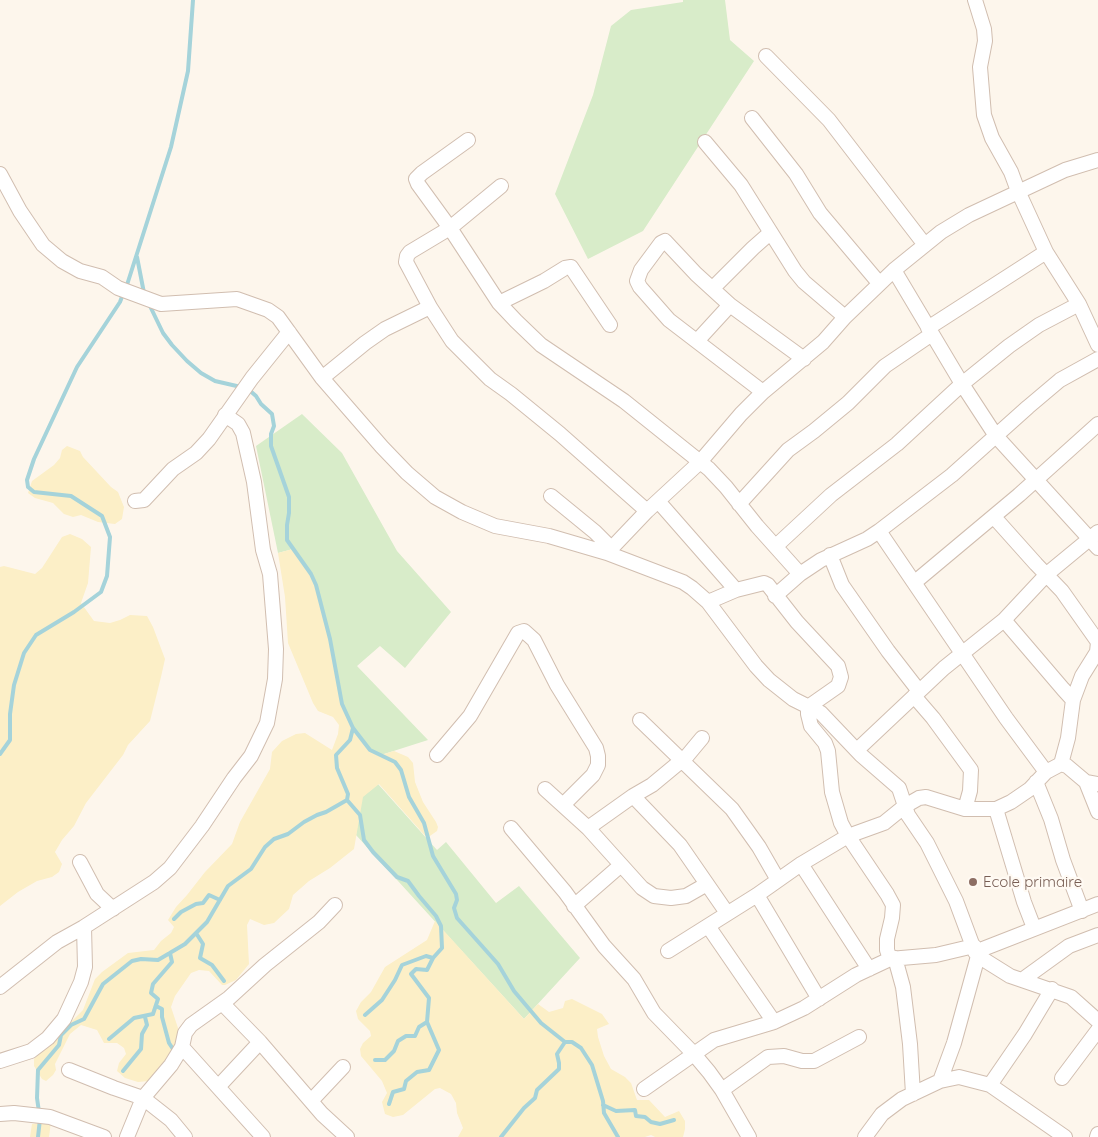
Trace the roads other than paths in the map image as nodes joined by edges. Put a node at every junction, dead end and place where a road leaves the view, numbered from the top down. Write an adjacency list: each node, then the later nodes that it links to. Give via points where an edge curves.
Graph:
1 (975, 0): 9 (street, via 985,41 980,67 984,115)
2 (766, 56): 12 (street, via 829,120)
3 (752, 118): 15 (street, via 796,174 820,213)
4 (468, 140): 10 (street, via 416,179)
5 (705, 142): 11 (street, via 741,185)
6 (1098, 160): 9 (street, via 1065,170)
7 (0, 174): 24 (street, via 43,245 80,271 102,277 118,288 161,304 237,299 273,313)
8 (501, 186): 10 (street)
9 (1018, 191): 12 (street, via 969,214); 13 (street)
10 (450, 228): 17 (street); 20 (street, via 407,256 406,262)
11 (770, 233): 16 (street); 21 (street, via 799,277)
12 (925, 245): 14 (street)
13 (1046, 252): 18 (street); 23 (street)
14 (894, 270): 15 (street); 23 (street)
15 (879, 283): 21 (street)
16 (713, 288): 19 (street); 26 (street, via 665,241 649,256 636,281 669,320)
17 (499, 303): 22 (street, via 571,267); 35 (street, via 541,345 624,401)
18 (1079, 304): 25 (street); 30 (street, via 1030,331)
19 (730, 305): 26 (street); 28 (street)
20 (430, 307): 29 (street, via 365,342); 41 (street, via 452,341 490,379 560,434)
21 (845, 317): 28 (street)
22 (610, 325)
23 (930, 331): 30 (street); 40 (street, via 885,366 848,403 788,450)
24 (289, 332): 29 (street); 32 (street)
25 (1097, 339)
26 (697, 342): 31 (street)
27 (1098, 358): 34 (street, via 1060,380)
28 (804, 359): 31 (street)
29 (322, 378): 46 (street, via 394,460 435,497 495,526)
30 (962, 384): 34 (street); 45 (street, via 897,444 831,495)
31 (763, 392): 35 (street)
32 (225, 415): 38 (street, via 196,453 173,469 144,500); 87 (street, via 238,424 243,433 254,482 262,550 270,574 276,649 275,680 267,723 251,756 177,860 154,882)
33 (1098, 424): 36 (street)
34 (996, 436): 36 (street); 43 (street, via 925,497)
35 (700, 462): 39 (street); 40 (street)
36 (1035, 481): 42 (street); 44 (street)
37 (551, 496): 46 (street, via 595,532)
38 (135, 501)
39 (658, 501): 41 (street); 51 (street)
40 (739, 504): 45 (street)
41 (648, 511): 46 (street)
42 (994, 517): 49 (street); 50 (street)
43 (879, 531): 47 (street); 50 (street)
44 (1095, 540): 49 (street)
45 (776, 546): 48 (street)
46 (609, 551): 53 (street, via 683,582)
47 (830, 554): 48 (street); 56 (street, via 842,585)
48 (800, 574): 52 (street)
49 (1047, 574): 54 (street); 57 (street, via 1098,642 1097,652 1082,676)
50 (915, 582): 55 (street)
51 (736, 590): 52 (street, via 764,583); 53 (street)
52 (776, 596): 58 (street, via 838,666 842,677 838,686)
53 (708, 602): 58 (street, via 769,680 792,699)
54 (1004, 620): 55 (street); 57 (street)
55 (963, 654): 56 (street); 65 (street)
56 (917, 693): 61 (street); 72 (street, via 970,770 970,791)
57 (1073, 700): 64 (street)
58 (808, 707): 61 (street, via 820,713); 77 (street, via 811,726 828,751 832,792)
59 (640, 720): 63 (street)
60 (702, 738): 63 (street)
61 (857, 750): 71 (street, via 899,788)
62 (437, 754): 70 (street, via 470,716 518,633 524,632 534,640 598,756 594,775)
63 (682, 760): 69 (street, via 652,785); 81 (street, via 732,809)
64 (1061, 764): 65 (street); 67 (street)
65 (1046, 772): 66 (street)
66 (1036, 782): 73 (street, via 1011,802); 88 (street)
67 (1092, 783): 74 (street)
68 (545, 789): 70 (street)
69 (632, 796): 76 (street); 82 (street, via 680,845)
70 (563, 805): 76 (street)
71 (905, 806): 72 (street, via 926,797); 77 (street, via 884,823); 95 (street, via 956,901)
72 (965, 809): 73 (street)
73 (996, 809): 92 (street)
74 (1098, 812)
75 (511, 828): 86 (street)
76 (588, 828): 80 (street)
77 (848, 836): 79 (street); 96 (street, via 892,905 887,950)
78 (80, 862): 87 (street, via 96,894)
79 (800, 864): 81 (street); 97 (street)
80 (621, 865): 82 (street, via 654,896 686,896); 86 (street)
81 (778, 880): 83 (street)
82 (708, 884): 89 (street)
83 (757, 895): 89 (street); 101 (street)
84 (1098, 904): 88 (street)
85 (335, 905): 102 (street)
86 (574, 906): 109 (street, via 634,979 654,1013)
87 (112, 909): 91 (street)
88 (1082, 911): 92 (street)
89 (727, 913): 90 (street)
90 (708, 926): 94 (street); 104 (street)
91 (84, 927): 99 (street, via 57,942); 110 (street, via 85,967 64,1019 48,1038 31,1051)
92 (1034, 928): 95 (street)
93 (1098, 934): 98 (street, via 1069,946)
94 (668, 951)
95 (976, 952): 96 (street); 98 (street, via 1010,976); 114 (street, via 954,1043)
96 (893, 959): 97 (street); 119 (street, via 903,987)
97 (869, 969): 101 (street)
98 (1022, 980): 100 (street)
99 (0, 988)
100 (1052, 989): 103 (street, via 1071,997); 115 (street)
101 (819, 999): 104 (street)
102 (222, 1003): 107 (street); 108 (street, via 191,1025 185,1033)
103 (1098, 1021)
104 (774, 1022): 109 (street, via 714,1040)
105 (1098, 1030): 113 (street)
106 (859, 1038): 118 (street, via 814,1061 768,1057)
107 (260, 1042): 116 (street); 121 (street)
108 (182, 1047): 116 (street); 120 (street, via 172,1065)
109 (693, 1053): 117 (street); 118 (street)
110 (0, 1062)
111 (343, 1067): 121 (street)
112 (69, 1070): 120 (street)
113 (1062, 1078)
114 (940, 1081): 115 (street, via 959,1077); 119 (street)
115 (990, 1085): 123 (street)
116 (218, 1087): 127 (street)
117 (644, 1089)
118 (722, 1090): 129 (street)
119 (913, 1094): 130 (street, via 882,1114)
120 (143, 1098): 125 (street); 126 (street, via 171,1120)
121 (311, 1100): 128 (street)
122 (0, 1114): 124 (street, via 14,1112 50,1117)
123 (1045, 1131): 131 (street)
124 (104, 1137)
125 (127, 1137)
126 (186, 1137)
127 (263, 1137)
128 (347, 1137)
129 (749, 1137)
130 (865, 1137)
131 (1065, 1137)

